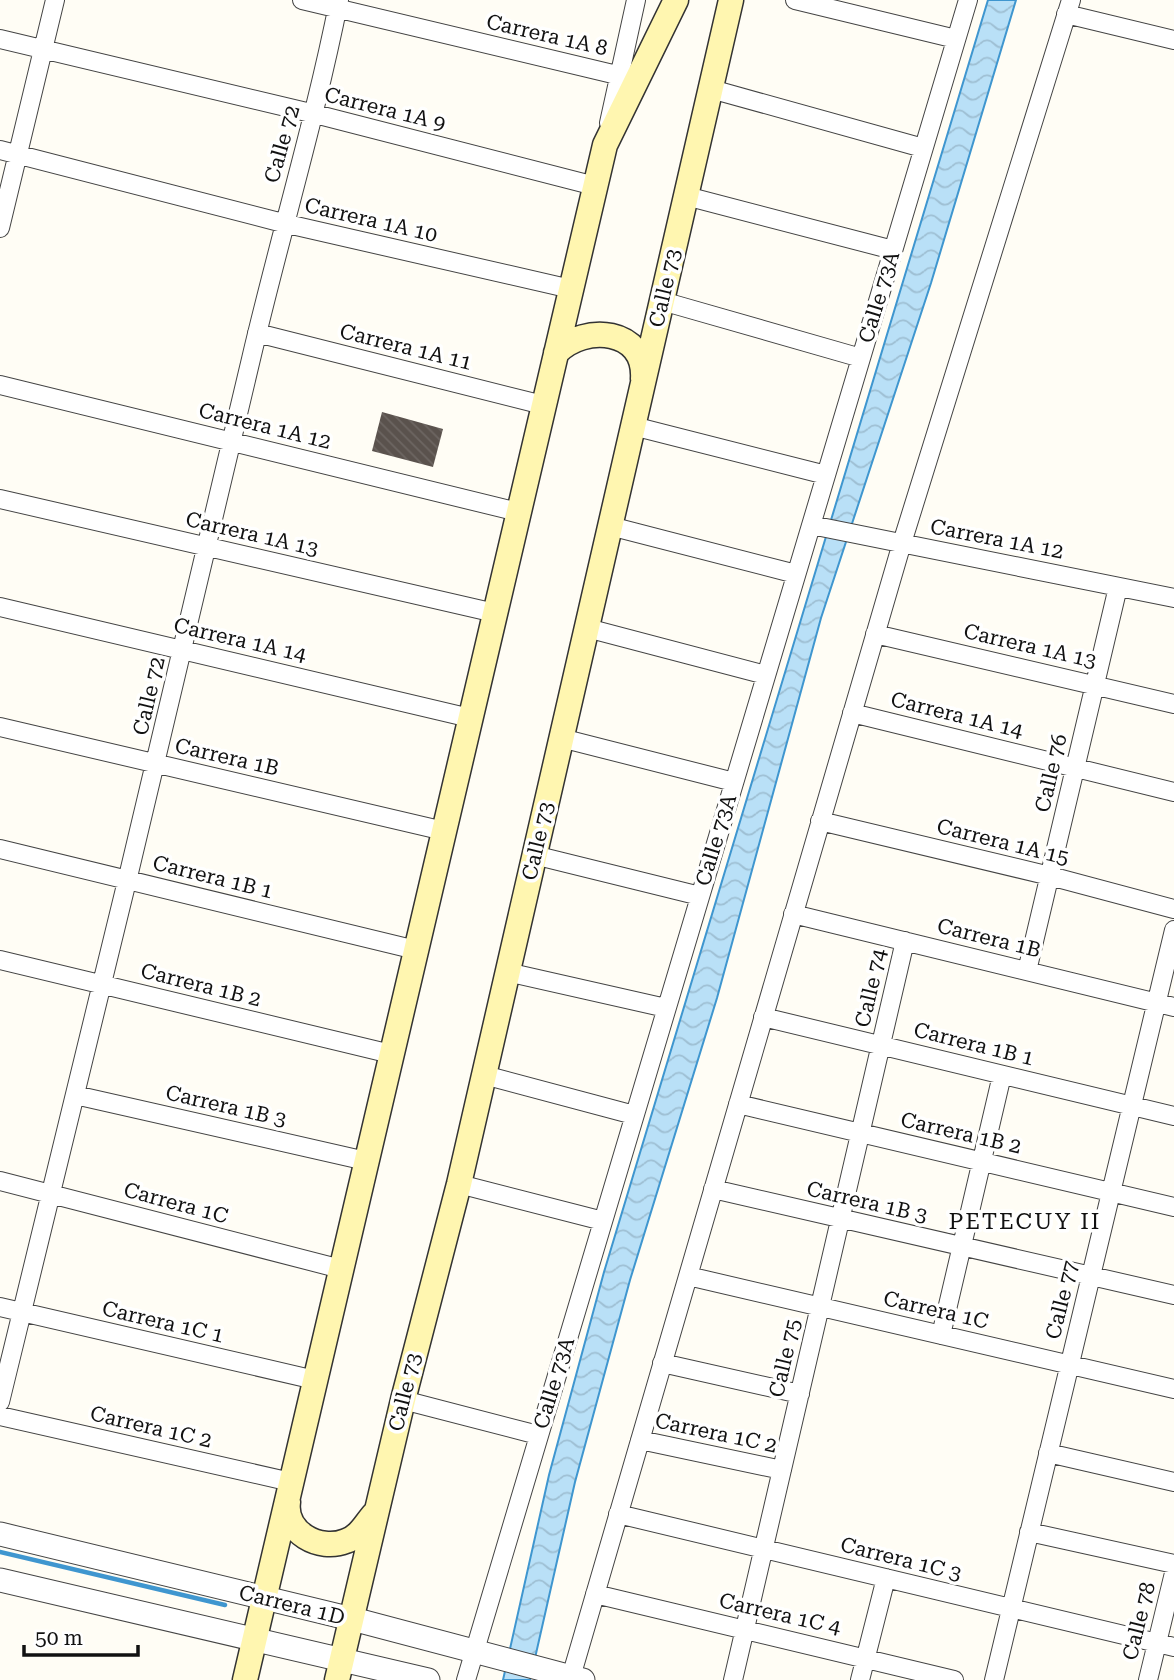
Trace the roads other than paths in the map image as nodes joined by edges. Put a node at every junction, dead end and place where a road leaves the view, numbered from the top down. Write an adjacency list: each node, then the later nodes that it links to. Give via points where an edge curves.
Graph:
1 (55, 0): 13 (street)
2 (302, 0): 8 (street, Carrera 1A 8)
3 (636, 0): 14 (street)
4 (676, 0): 17 (main road)
5 (731, 0): 15 (main road, Calle 73)
6 (795, 0): 10 (street)
7 (968, 0): 10 (street, Calle 73A)
8 (338, 4): 14 (street, Carrera 1A 8); 16 (street, Calle 72)
9 (1068, 7): 12 (street); 40 (street)
10 (956, 38): 18 (street, Calle 73A)
11 (0, 39): 13 (street, Carrera 1A 9)
12 (1174, 40)
13 (43, 49): 16 (street, Carrera 1A 9); 19 (street)
14 (617, 75): 17 (street)
15 (711, 89): 18 (street); 21 (main road, Calle 73)
16 (315, 114): 20 (street, Carrera 1A 9); 22 (street, Calle 72)
17 (605, 145): 20 (main road)
18 (923, 148): 24 (street, Calle 73A)
19 (9, 152): 22 (street, Carrera 1A 10); 23 (street)
20 (595, 186): 25 (main road)
21 (686, 196): 24 (street); 26 (main road, Calle 73)
22 (283, 223): 25 (street, Carrera 1A 10); 27 (street, Calle 72)
23 (0, 228)
24 (893, 250): 29 (street, Calle 73A)
25 (571, 289): 28 (main road)
26 (662, 301): 29 (street); 30 (main road, Calle 73)
27 (257, 333): 32 (street, Carrera 1A 11); 34 (street, Calle 72)
28 (556, 353): 30 (main road, via 566,343 591,333 619,338 639,358); 32 (main road)
29 (861, 358): 35 (street, Calle 73A)
30 (643, 384): 33 (main road, Calle 73)
31 (0, 385): 34 (street, Carrera 1A 12)
32 (543, 405): 37 (main road)
33 (633, 426): 35 (street); 38 (main road, Calle 73)
34 (232, 442): 37 (street, Carrera 1A 12); 41 (street, Calle 72)
35 (826, 475): 39 (street, Calle 73A)
36 (0, 499): 41 (street, Carrera 1A 13)
37 (518, 512): 46 (main road)
38 (610, 526): 42 (street); 47 (main road, Calle 73)
39 (815, 526): 40 (street, Carrera 1A 12); 42 (street, Calle 73A)
40 (896, 542): 43 (street, Carrera 1A 12); 48 (street)
41 (207, 547): 46 (street, Carrera 1A 13); 49 (street, Calle 72)
42 (796, 574): 50 (street, Calle 73A)
43 (1118, 587): 44 (street, Carrera 1A 12); 51 (street, Calle 76)
44 (1174, 598)
45 (0, 607): 49 (street, Carrera 1A 14)
46 (495, 613): 54 (main road)
47 (587, 628): 50 (street); 56 (main road, Calle 73)
48 (875, 634): 51 (street, Carrera 1A 13); 53 (street)
49 (183, 650): 54 (street, Carrera 1A 14); 57 (street, Calle 72)
50 (766, 675): 59 (street, Calle 73A)
51 (1095, 685): 52 (street, Carrera 1A 13); 58 (street, Calle 76)
52 (1174, 704)
53 (852, 713): 58 (street, Carrera 1A 14); 61 (street)
54 (470, 718): 62 (main road)
55 (0, 727): 57 (street, Carrera 1B)
56 (561, 738): 59 (street); 64 (main road, Calle 73)
57 (156, 763): 62 (street, Carrera 1B); 66 (street, Calle 72)
58 (1076, 767): 60 (street, Carrera 1A 14); 65 (street, Calle 76)
59 (734, 782): 67 (street, Calle 73A)
60 (1174, 792)
61 (820, 821): 65 (street, Carrera 1A 15); 69 (street)
62 (444, 831): 72 (main road)
63 (0, 849): 66 (street, Carrera 1B 1)
64 (534, 855): 67 (street); 75 (main road, Calle 73)
65 (1050, 876): 68 (street, Carrera 1A 15); 74 (street, Calle 76)
66 (129, 880): 72 (street, Carrera 1B 1); 76 (street, Calle 72)
67 (700, 896): 78 (street, Calle 73A)
68 (1174, 909)
69 (793, 914): 71 (street, Carrera 1B); 79 (street)
70 (1174, 930): 77 (street, Calle 77)
71 (905, 941): 74 (street, Carrera 1B); 80 (street, Calle 74)
72 (416, 950): 81 (main road)
73 (0, 960): 76 (street, Carrera 1B 2)
74 (1027, 971): 77 (street, Carrera 1B)
75 (507, 972): 78 (street); 82 (main road, Calle 73)
76 (103, 985): 81 (street, Carrera 1B 2); 84 (street, Calle 72)
77 (1165, 1004): 86 (street, Calle 77)
78 (666, 1008): 87 (street, Calle 73A)
79 (763, 1017): 80 (street, Carrera 1B 1); 85 (street)
80 (881, 1046): 83 (street, Carrera 1B 1); 89 (street, Calle 75)
81 (391, 1054): 90 (main road)
82 (484, 1074): 87 (street); 93 (main road, Calle 73)
83 (1003, 1075): 86 (street, Carrera 1B 1); 91 (street)
84 (75, 1096): 90 (street, Carrera 1B 3); 96 (street, Calle 72)
85 (738, 1104): 89 (street, Carrera 1B 2); 94 (street)
86 (1132, 1106): 88 (street, Carrera 1B 1); 95 (street, Calle 77)
87 (634, 1115): 99 (street, Calle 73A)
88 (1174, 1116)
89 (860, 1133): 91 (street, Carrera 1B 2); 98 (street, Calle 75)
90 (366, 1161): 101 (main road)
91 (982, 1162): 95 (street, Carrera 1B 2); 100 (street)
92 (0, 1181): 96 (street, Carrera 1C)
93 (459, 1184): 99 (street); 114 (main road, Calle 73)
94 (713, 1189): 98 (street, Carrera 1B 3); 102 (street)
95 (1111, 1192): 97 (street, Carrera 1B 2); 103 (street, Calle 77)
96 (51, 1193): 101 (street, Carrera 1C); 107 (street, Calle 72)
97 (1174, 1207)
98 (841, 1219): 100 (street, Carrera 1B 3); 106 (street, Calle 75)
99 (603, 1221): 117 (street, Calle 73A)
100 (961, 1248): 103 (street, Carrera 1B 3); 108 (street)
101 (341, 1269): 111 (main road)
102 (688, 1276): 106 (street, Carrera 1C); 109 (street)
103 (1091, 1277): 104 (street, Carrera 1B 3); 110 (street, Calle 77)
104 (1174, 1295)
105 (0, 1307): 107 (street, Carrera 1C 1)
106 (820, 1307): 108 (street, Carrera 1C); 113 (street, Calle 75)
107 (22, 1313): 111 (street, Carrera 1C 1); 115 (street, Calle 72)
108 (941, 1335): 110 (street, Carrera 1C)
109 (662, 1363): 113 (street); 118 (street)
110 (1069, 1365): 112 (street, Carrera 1C); 119 (street, Calle 77)
111 (315, 1380): 122 (main road)
112 (1174, 1389)
113 (800, 1394): 120 (street, Calle 75)
114 (403, 1400): 117 (street); 123 (main road, Calle 73)
115 (0, 1402)
116 (0, 1416): 122 (street, Carrera 1C 2)
117 (538, 1435): 139 (street, Calle 73A)
118 (640, 1440): 120 (street, Carrera 1C 2); 124 (street)
119 (1048, 1453): 121 (street); 125 (street, Calle 77)
120 (782, 1470): 127 (street, Calle 75)
121 (1174, 1482)
122 (290, 1488): 123 (main road, via 287,1510 293,1525 320,1544 352,1538); 133 (main road)
123 (376, 1512): 135 (main road, Calle 73)
124 (618, 1514): 127 (street, Carrera 1C 3); 132 (street)
125 (1030, 1532): 128 (street); 134 (street, Calle 77)
126 (0, 1534): 133 (street, Carrera 1D)
127 (764, 1549): 130 (street, Carrera 1C 3); 136 (street, Calle 75)
128 (1174, 1564)
129 (1174, 1573): 138 (street, Calle 78)
130 (886, 1578): 134 (street, Carrera 1C 3); 140 (street)
131 (0, 1580): 137 (street, Carrera 1D)
132 (595, 1594): 136 (street, Carrera 1C 4); 142 (street)
133 (264, 1598): 135 (street, Carrera 1D); 137 (main road)
134 (1011, 1608): 138 (street, Carrera 1C 3); 149 (street, Calle 77)
135 (351, 1619): 139 (street, Carrera 1D); 141 (main road, Calle 73)
136 (745, 1629): 140 (street, Carrera 1C 4); 146 (street, Calle 75)
137 (254, 1639): 141 (street, Carrera 1D); 143 (main road)
138 (1166, 1645): 150 (street, Calle 78)
139 (474, 1650): 142 (street, Carrera 1D); 145 (street, Calle 73A)
140 (866, 1658): 147 (street); 148 (street, Carrera 1C 4)
141 (340, 1670): 144 (street, Carrera 1D)
142 (575, 1679)
143 (245, 1680)
144 (428, 1680)
145 (466, 1680)
146 (733, 1680)
147 (860, 1680)
148 (954, 1680)
149 (994, 1680)
150 (1148, 1680)

